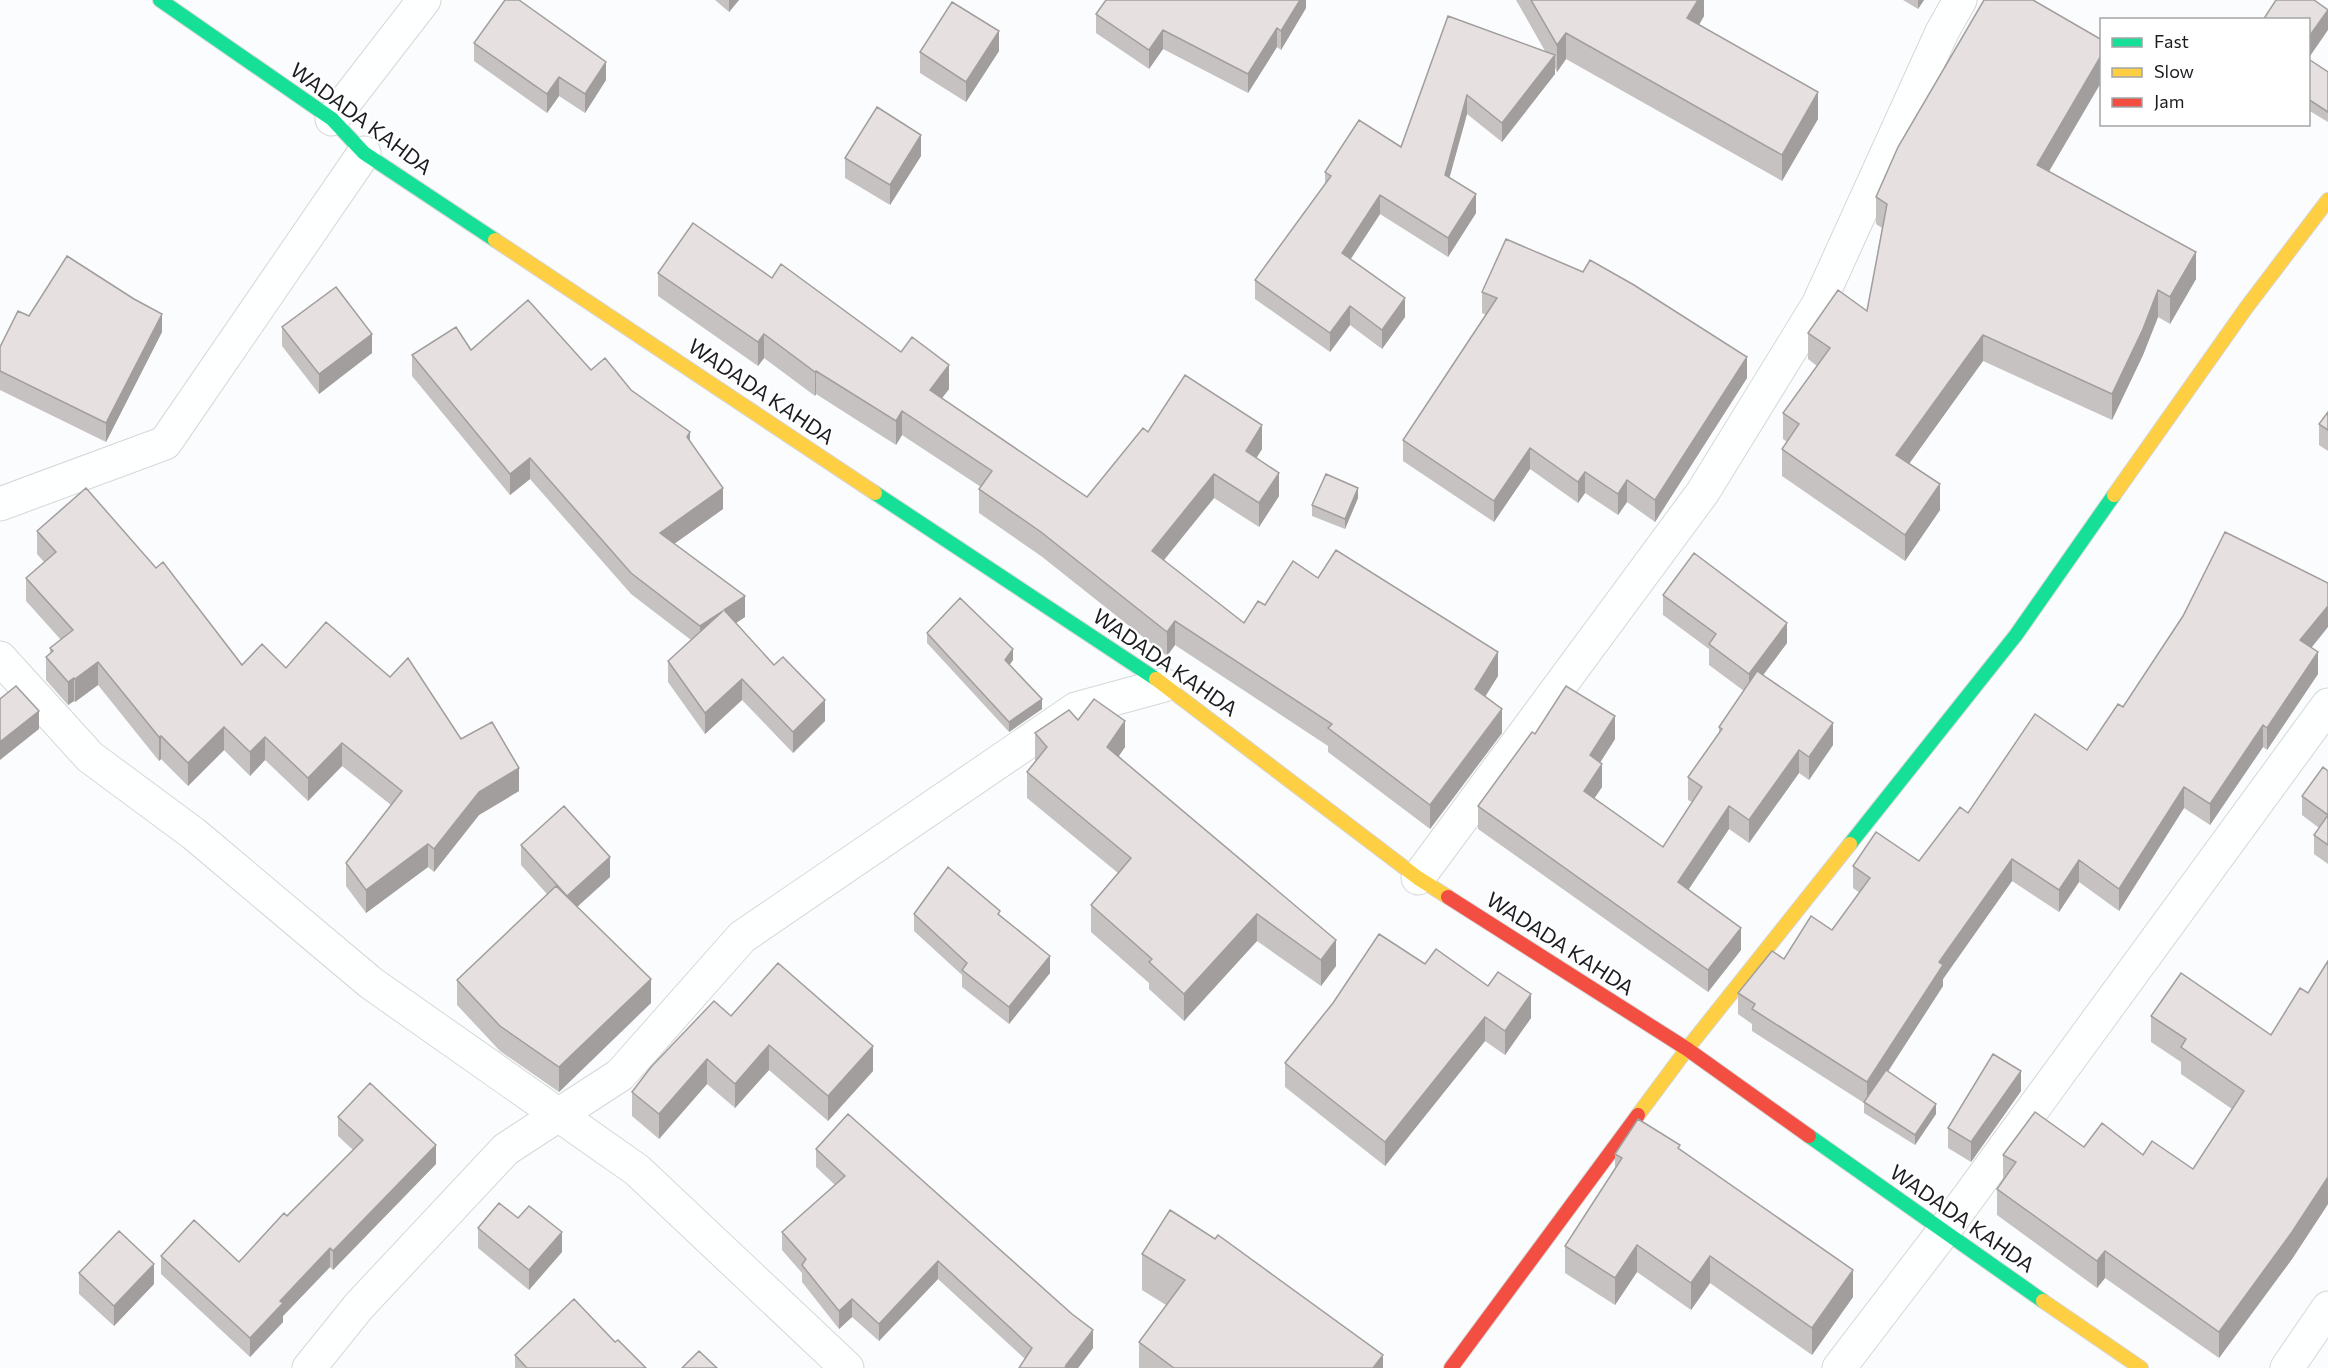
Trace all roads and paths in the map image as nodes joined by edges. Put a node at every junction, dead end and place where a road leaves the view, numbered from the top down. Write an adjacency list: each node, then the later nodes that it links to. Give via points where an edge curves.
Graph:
1 (160, 0): 4 (main road, WADADA KAHDA)
2 (424, 0): 4 (street)
3 (1960, 0): 11 (street, via 1818,305 1709,483)
4 (332, 119): 5 (main road, WADADA KAHDA)
5 (364, 153): 7 (street, via 165,443); 9 (main road, WADADA KAHDA)
6 (2328, 200): 12 (main road, via 2246,308 2016,635)
7 (0, 504)
8 (0, 658): 13 (street, via 90,757 194,834 370,983)
9 (1164, 685): 11 (main road, WADADA KAHDA); 13 (street, via 1076,709 742,937 620,1075)
10 (2328, 705): 14 (street)
11 (1418, 878): 12 (main road, WADADA KAHDA)
12 (1687, 1050): 14 (main road, WADADA KAHDA); 18 (main road)
13 (558, 1116): 16 (street, via 506,1149 359,1306); 17 (street, via 637,1170)
14 (1943, 1232): 19 (street); 20 (main road, WADADA KAHDA)
15 (2328, 1308): 21 (street)
16 (309, 1368)
17 (847, 1368)
18 (1451, 1368)
19 (1839, 1368)
20 (2141, 1368)
21 (2287, 1368)

